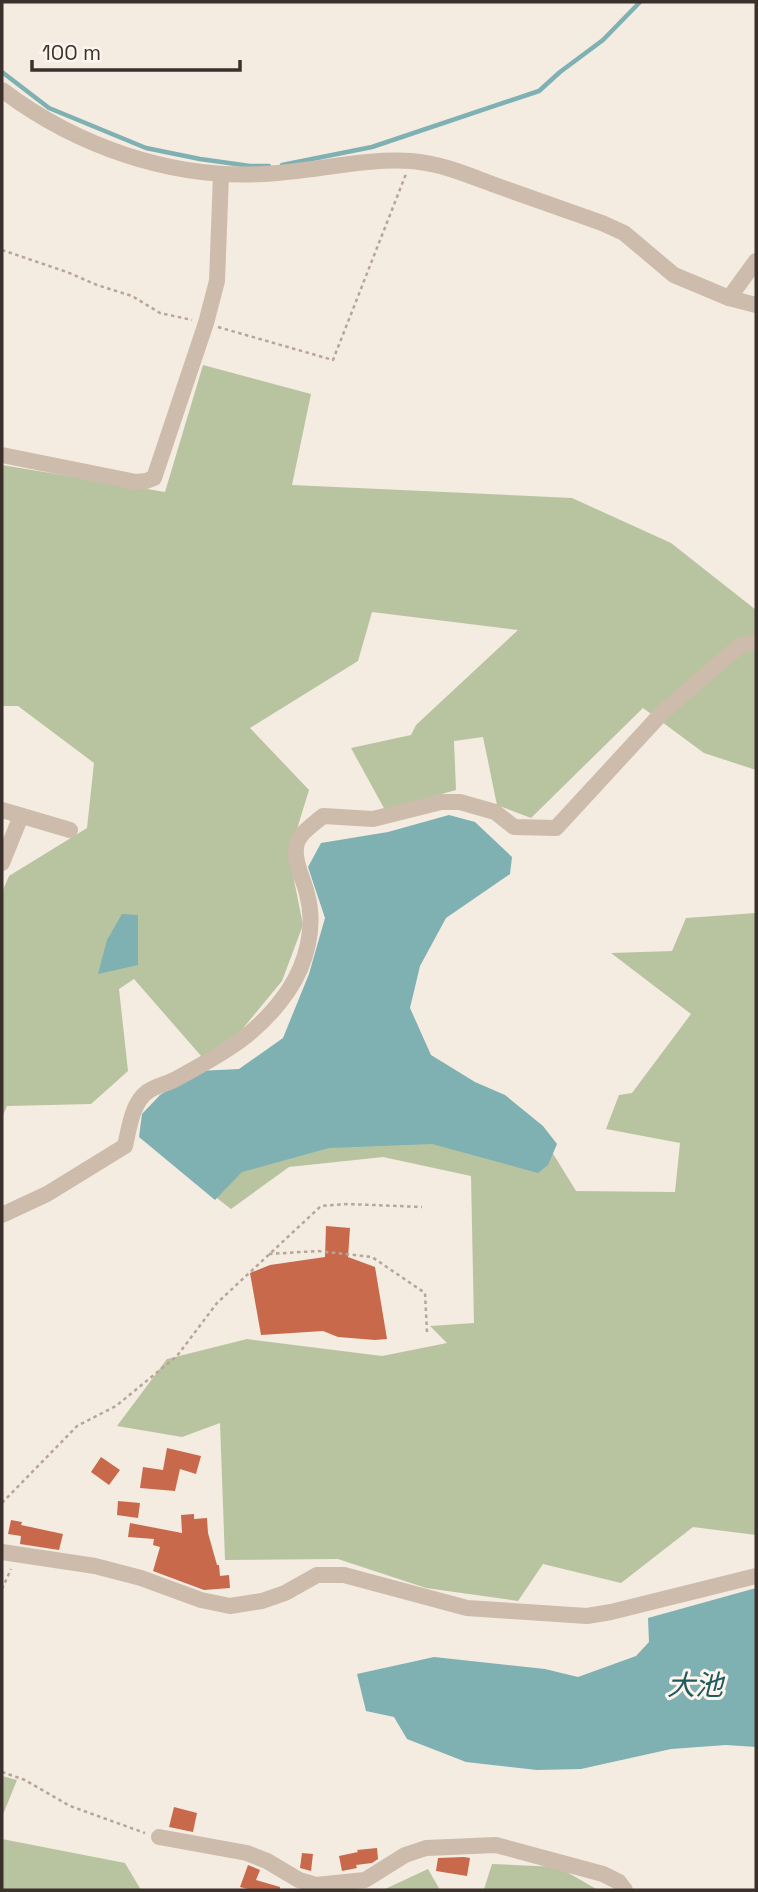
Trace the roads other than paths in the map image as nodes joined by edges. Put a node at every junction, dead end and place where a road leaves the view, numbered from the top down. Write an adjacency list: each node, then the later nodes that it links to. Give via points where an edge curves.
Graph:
1 (2, 90): 2 (street, via 41,118 81,138 177,170)
2 (221, 175): 4 (street, via 354,163 411,161 444,167 624,233 674,275); 6 (street, via 217,281 153,478 136,482)
3 (756, 261): 4 (street)
4 (729, 298): 5 (street)
5 (756, 304)
6 (2, 455)
7 (756, 642): 12 (street, via 739,646 662,713 556,828 514,827 495,812 460,802 373,818 323,816 300,836 296,846 312,927 289,990 259,1027 234,1047 146,1093 136,1106 125,1146 47,1194)
8 (2, 810): 9 (street)
9 (21, 816): 10 (street); 11 (street)
10 (70, 830)
11 (2, 863)
12 (2, 1215)
13 (9, 1554): 14 (street, via 95,1566 230,1606 262,1601 317,1576 344,1575 467,1608 587,1616)
14 (756, 1576)
15 (159, 1837): 16 (street, via 247,1853 316,1885 365,1880 405,1855 426,1849 496,1845 603,1874)
16 (625, 1890)

